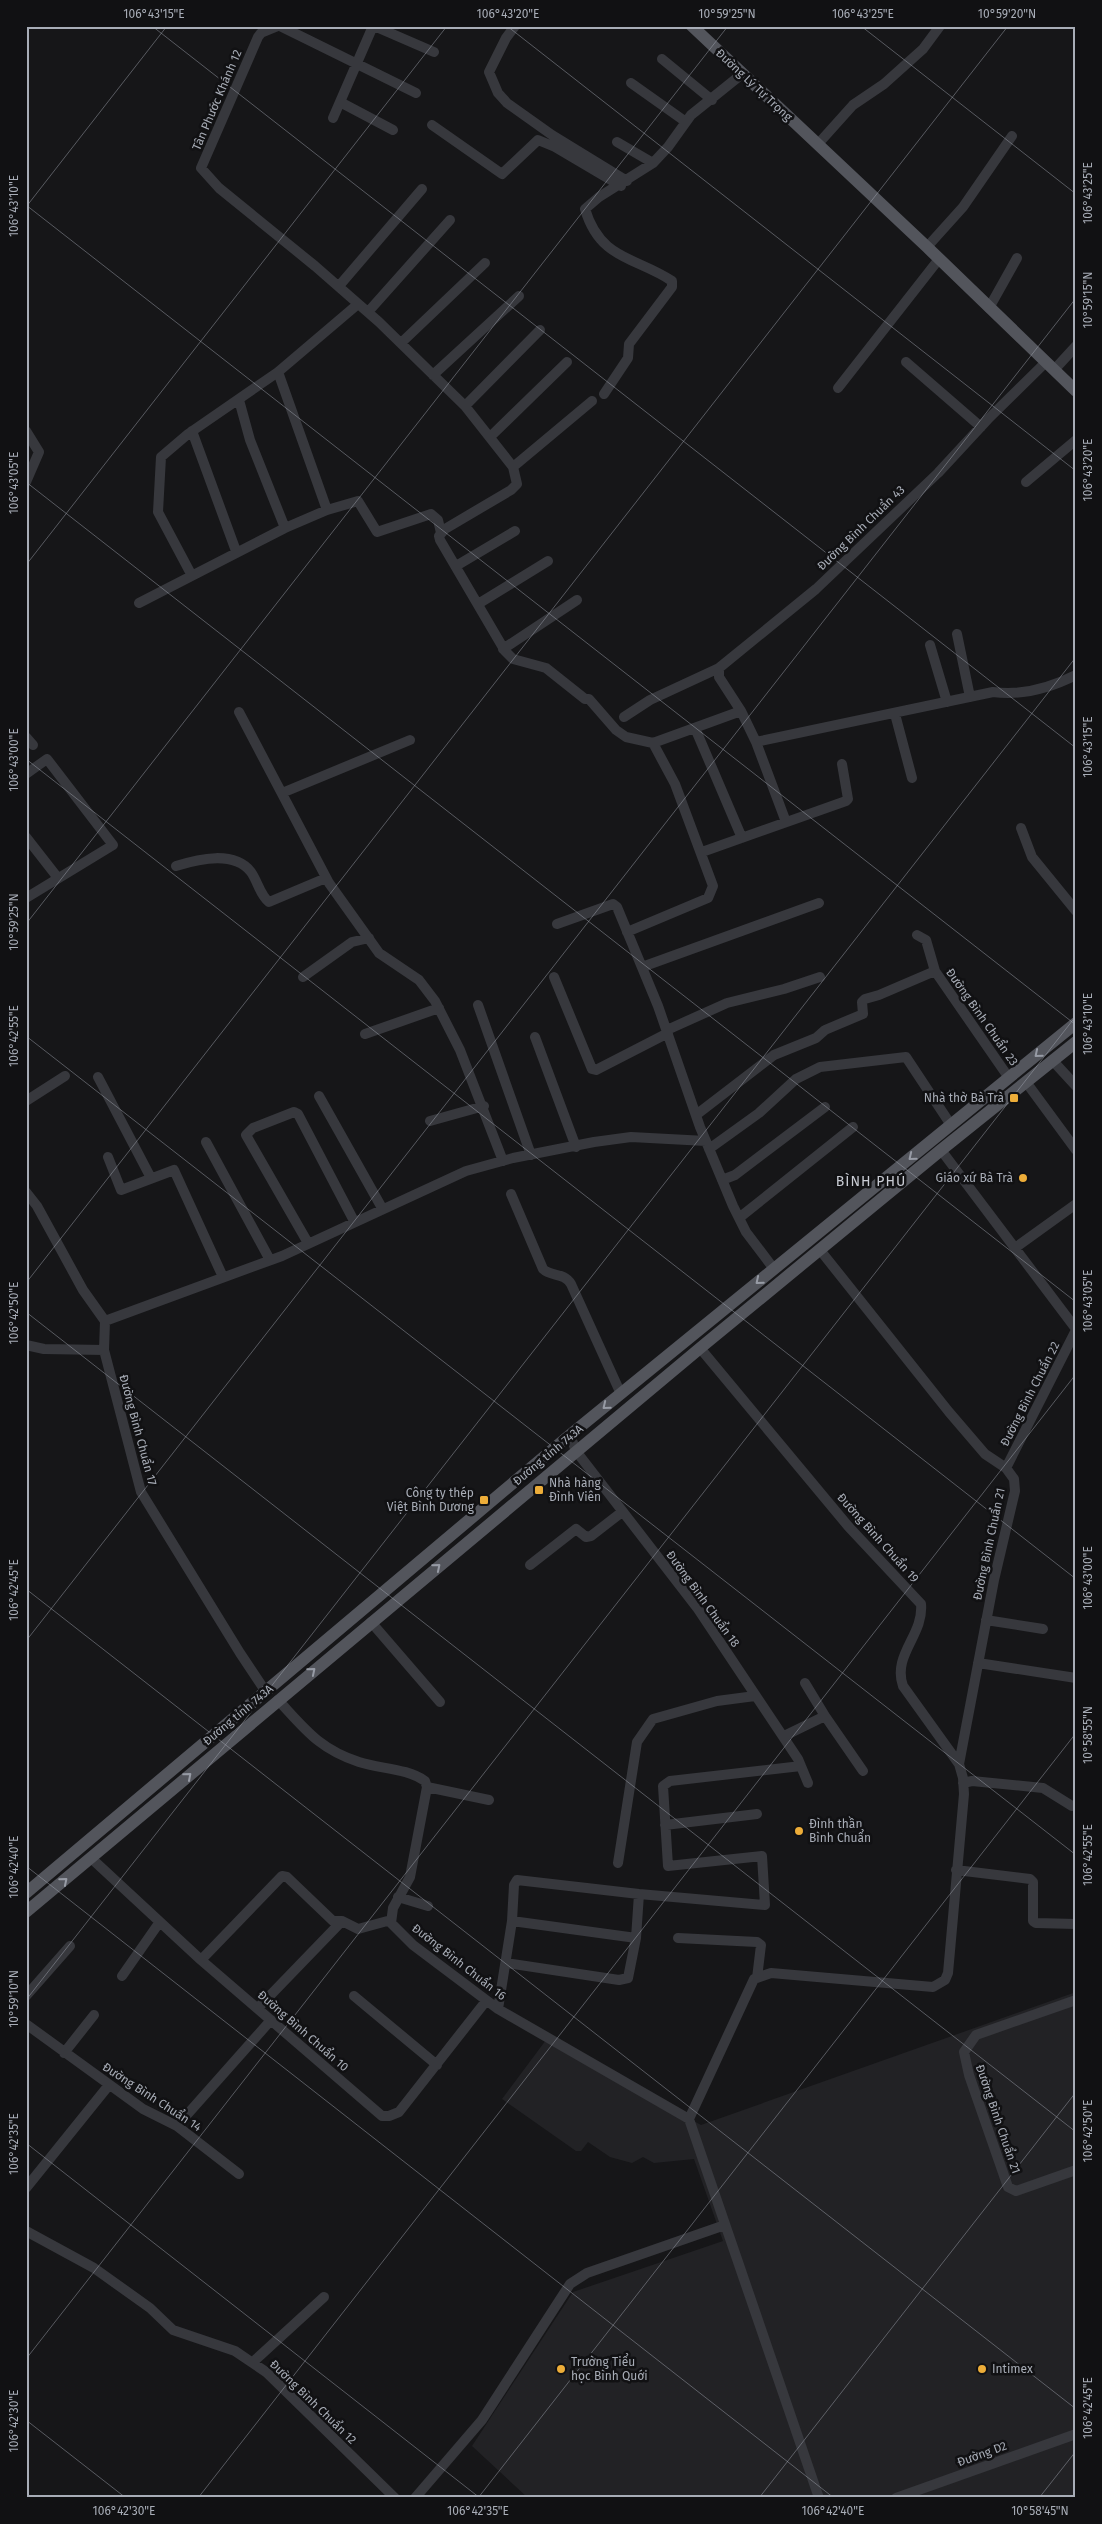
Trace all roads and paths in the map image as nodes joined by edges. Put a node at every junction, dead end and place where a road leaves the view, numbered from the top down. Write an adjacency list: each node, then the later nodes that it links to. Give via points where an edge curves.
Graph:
1 (279, 26): 8 (street); 29 (street, Tân Phước Khánh 12, via 258,37 201,168 219,188)
2 (373, 26): 6 (street); 8 (street)
3 (515, 26): 22 (street, via 489,72 498,93 507,103)
4 (692, 26): 9 (main road, Đường Lý Tự Trọng)
5 (940, 26): 20 (street, via 924,49 884,84 853,104)
6 (434, 52)
7 (662, 59): 12 (street)
8 (356, 65): 11 (street); 13 (street)
9 (742, 74): 12 (street); 20 (main road, Đường Lý Tự Trọng)
10 (631, 83): 15 (street)
11 (416, 93)
12 (712, 100): 15 (street)
13 (340, 102): 14 (street); 17 (street)
14 (333, 118)
15 (686, 122): 21 (street)
16 (432, 125): 22 (street, via 502,174 538,140)
17 (393, 130)
18 (1012, 136): 25 (street, via 963,207)
19 (617, 142): 21 (street)
20 (818, 144): 25 (main road, Đường Lý Tự Trọng)
21 (653, 163): 22 (street)
22 (624, 184): 44 (street, via 587,206 586,214 611,251 666,276 672,281 672,288 630,344 628,358)
23 (422, 189): 29 (street)
24 (450, 220): 33 (street)
25 (927, 247): 27 (main road, Đường Lý Tự Trọng)
26 (1017, 258): 32 (street)
27 (939, 259): 32 (main road, Đường Lý Tự Trọng); 42 (street)
28 (485, 263): 35 (street)
29 (338, 286): 31 (street)
30 (519, 296): 41 (street)
31 (358, 304): 33 (street); 40 (street)
32 (989, 308): 39 (main road, Đường Lý Tự Trọng)
33 (368, 312): 35 (street)
34 (540, 330): 47 (street)
35 (400, 343): 41 (street)
36 (1076, 346): 39 (street, Đường Bình Chuẩn 43)
37 (567, 362): 51 (street)
38 (906, 362): 48 (street)
39 (1050, 366): 43 (main road, Đường Lý Tự Trọng); 48 (street, Đường Bình Chuẩn 43)
40 (278, 372): 45 (street); 56 (street)
41 (433, 375): 47 (street)
42 (838, 388)
43 (1076, 391)
44 (604, 394)
45 (239, 400): 50 (street); 57 (street, via 250,440)
46 (592, 401): 53 (street)
47 (465, 406): 51 (street)
48 (980, 427): 70 (street, Đường Bình Chuẩn 43, via 938,473 816,590)
49 (26, 431): 54 (street, via 39,452)
50 (192, 431): 60 (street); 63 (street, via 161,457 157,498 158,512)
51 (490, 437): 53 (street)
52 (1076, 440): 55 (street)
53 (513, 467): 59 (street, via 517,484)
54 (26, 482)
55 (1026, 482)
56 (327, 510): 57 (street); 59 (street, via 358,501 377,532 431,514 438,520)
57 (285, 528): 60 (street)
58 (515, 531): 62 (street)
59 (441, 533): 62 (street, via 438,536)
60 (236, 551): 63 (street)
61 (548, 561): 66 (street)
62 (456, 566): 66 (street)
63 (191, 574): 65 (street)
64 (577, 600): 69 (street)
65 (139, 602)
66 (478, 604): 69 (street)
67 (957, 634): 72 (street)
68 (930, 645): 73 (street)
69 (503, 648): 81 (street, via 513,658 546,668 589,699 626,738)
70 (719, 668): 74 (street, via 719,677); 77 (street, Đường Bình Chuẩn 43, via 650,700)
71 (1076, 675): 72 (street, via 1055,686)
72 (970, 697): 73 (street)
73 (947, 702): 76 (street)
74 (741, 711): 78 (street); 80 (street)
75 (239, 712): 85 (street)
76 (895, 714): 80 (street); 84 (street)
77 (624, 717)
78 (695, 728): 81 (street); 89 (street)
79 (410, 740): 85 (street)
80 (756, 742): 86 (street)
81 (653, 743): 90 (street, via 675,784)
82 (842, 764): 86 (street, via 848,799)
83 (26, 774): 92 (street, via 47,759 114,845)
84 (912, 778)
85 (282, 793): 93 (street)
86 (786, 822): 89 (street)
87 (1021, 828): 96 (street, via 1032,857)
88 (26, 838): 92 (street)
89 (742, 838): 90 (street)
90 (702, 852): 98 (street, via 713,886 708,898)
91 (176, 866): 93 (street, via 196,860 236,861 250,871 269,902)
92 (58, 878): 94 (street)
93 (326, 878): 100 (street)
94 (26, 898)
95 (819, 903): 101 (street)
96 (1076, 911)
97 (557, 924): 98 (street, via 613,904)
98 (627, 932): 101 (street)
99 (917, 935): 102 (street, via 926,940)
100 (369, 938): 103 (street, via 352,942); 107 (street, via 379,953 419,980)
101 (642, 967): 109 (street)
102 (935, 971): 116 (street, Đường Bình Chuẩn 23); 125 (street, Đường Bình Chuẩn 23, via 863,1000 864,1014 774,1056)
103 (302, 977)
104 (554, 977): 109 (street, via 592,1069 596,1070)
105 (820, 977): 109 (street, via 727,1003)
106 (478, 1004): 134 (street)
107 (439, 1008): 110 (street); 123 (street)
108 (1076, 1023): 116 (main road, Đường tỉnh 743A, one-way to 116)
109 (667, 1031): 125 (street)
110 (365, 1034)
111 (535, 1036): 131 (street)
112 (1076, 1042): 113 (main road, Đường tỉnh 743A)
113 (1053, 1061): 117 (main road, Đường tỉnh 743A); 118 (street)
114 (65, 1076): 121 (street)
115 (98, 1078): 137 (street)
116 (1009, 1078): 119 (main road, Đường tỉnh 743A)
117 (1026, 1082): 122 (main road, Đường tỉnh 743A); 133 (street)
118 (1076, 1086)
119 (993, 1092): 122 (main road); 127 (main road, Đường tỉnh 743A)
120 (319, 1096): 142 (street)
121 (26, 1100)
122 (1001, 1102): 132 (main road, Đường tỉnh 743A)
123 (484, 1106): 126 (street); 136 (street)
124 (825, 1107): 138 (street, via 735,1175)
125 (696, 1115): 130 (street)
126 (430, 1121)
127 (951, 1125): 130 (street, via 906,1057 820,1067 796,1079 760,1113); 149 (main road, Đường tỉnh 743A, one-way to 149)
128 (853, 1127): 143 (street)
129 (206, 1142): 148 (street)
130 (707, 1145): 131 (street, via 631,1137); 138 (street)
131 (576, 1146): 134 (street)
132 (941, 1150): 146 (street, Đường Bình Chuẩn 22); 147 (main road, Đường tỉnh 743A)
133 (1076, 1150)
134 (531, 1155): 136 (street)
135 (108, 1157): 137 (street, via 121,1190)
136 (503, 1161): 142 (street, via 466,1171)
137 (151, 1178): 150 (street, via 174,1170)
138 (722, 1180): 143 (street)
139 (26, 1192): 151 (street, via 38,1206 83,1290)
140 (511, 1194): 156 (street, via 543,1269 569,1280)
141 (1076, 1204): 146 (street)
142 (382, 1208): 144 (street)
143 (739, 1218): 149 (street)
144 (354, 1221): 145 (street); 145 (street, via 298,1114 294,1112 252,1128 246,1135)
145 (308, 1243): 148 (street)
146 (1015, 1248): 152 (street, Đường Bình Chuẩn 22)
147 (820, 1250): 154 (main road, Đường tỉnh 743A); 159 (street, via 949,1412 985,1454)
148 (270, 1260): 150 (street)
149 (774, 1269): 156 (main road, Đường tỉnh 743A, one-way to 156)
150 (223, 1277): 151 (street)
151 (105, 1321): 155 (street, Đường Bình Chuẩn 17)
152 (1076, 1330): 159 (street, Đường Bình Chuẩn 22)
153 (26, 1345): 155 (street)
154 (700, 1348): 158 (main road, Đường tỉnh 743A); 174 (street, Đường Bình Chuẩn 19, via 848,1526 918,1598 921,1620 900,1666 900,1676 903,1686)
155 (104, 1350): 168 (street, Đường Bình Chuẩn 17, via 141,1492)
156 (621, 1394): 157 (main road, Đường tỉnh 743A, one-way to 157)
157 (570, 1435): 158 (street, Đường Bình Chuẩn 18); 168 (main road, Đường tỉnh 743A)
158 (576, 1452): 160 (street, Đường Bình Chuẩn 18); 163 (main road, Đường tỉnh 743A, one-way to 158)
159 (1006, 1468): 162 (street, Đường Bình Chuẩn 21, via 1014,1479 1015,1491)
160 (622, 1512): 161 (street, via 591,1536 576,1529); 169 (street, Đường Bình Chuẩn 18, via 698,1608)
161 (530, 1565)
162 (986, 1620): 164 (street); 165 (street, Đường Bình Chuẩn 21)
163 (372, 1622): 170 (main road, Đường tỉnh 743A, one-way to 163); 171 (street)
164 (1043, 1629)
165 (978, 1664): 166 (street); 174 (street, Đường Bình Chuẩn 21)
166 (1076, 1678)
167 (805, 1683): 172 (street)
168 (266, 1692): 170 (main road); 184 (main road, Đường tỉnh 743A)
169 (755, 1696): 173 (street, Đường Bình Chuẩn 18); 187 (street, via 717,1702 653,1719 646,1727 637,1742)
170 (278, 1700): 179 (street, via 325,1748 359,1762 420,1777); 185 (main road, Đường tỉnh 743A, one-way to 170)
171 (440, 1702)
172 (825, 1716): 173 (street); 176 (street)
173 (784, 1736): 175 (street, Đường Bình Chuẩn 18)
174 (959, 1764): 178 (street)
175 (801, 1766): 177 (street, Đường Bình Chuẩn 18); 183 (street, via 670,1781 663,1786)
176 (863, 1770)
177 (808, 1783)
178 (963, 1783): 181 (street, via 972,1781 1043,1788); 188 (street)
179 (426, 1787): 180 (street); 191 (street, via 410,1877)
180 (490, 1800)
181 (1072, 1806)
182 (757, 1814): 183 (street)
183 (665, 1825): 190 (street, via 668,1866 762,1856 765,1904)
184 (102, 1829): 185 (main road); 189 (main road, Đường tỉnh 743A)
185 (112, 1842): 186 (main road, Đường tỉnh 743A)
186 (91, 1858): 193 (main road, Đường tỉnh 743A, one-way to 186); 197 (street, Đường Bình Chuẩn 10)
187 (618, 1863)
188 (956, 1870): 198 (street, via 1030,1879 1033,1882 1033,1921); 205 (street, via 948,1973 933,1987 771,1973)
189 (26, 1893)
190 (639, 1894): 196 (street, via 517,1880); 199 (street)
191 (398, 1898): 192 (street); 194 (street)
192 (428, 1906)
193 (26, 1912)
194 (391, 1920): 195 (street, via 358,1930); 209 (street, Đường Bình Chuẩn 16, via 413,1945)
195 (342, 1921): 202 (street, via 333,1921 287,1876 282,1876); 210 (street)
196 (512, 1921): 199 (street); 203 (street)
197 (159, 1923): 202 (street, Đường Bình Chuẩn 10); 204 (street)
198 (1076, 1924)
199 (636, 1938): 203 (street, via 628,1978 619,1980)
200 (678, 1938): 205 (street, via 757,1942 761,1945)
201 (70, 1946): 206 (street)
202 (201, 1960): 210 (street, Đường Bình Chuẩn 10)
203 (506, 1963): 211 (street)
204 (122, 1976)
205 (757, 1978): 218 (street)
206 (26, 1996)
207 (354, 1996): 216 (street)
208 (1076, 2000): 220 (street, Đường Bình Chuẩn 21, via 976,2035 964,2052 968,2075 1008,2187 1016,2191)
209 (486, 2001): 211 (street, Đường Bình Chuẩn 16); 216 (street, Đường Bình Chuẩn 10)
210 (258, 2008): 213 (street, Đường Bình Chuẩn 10)
211 (498, 2009): 218 (street, Đường Bình Chuẩn 16)
212 (94, 2015): 215 (street)
213 (271, 2020): 216 (street, Đường Bình Chuẩn 10, via 382,2116 399,2112); 219 (street)
214 (26, 2024): 215 (street, Đường Bình Chuẩn 14)
215 (64, 2053): 217 (street, Đường Bình Chuẩn 14)
216 (437, 2064)
217 (109, 2085): 219 (street, Đường Bình Chuẩn 14, via 143,2110); 222 (street)
218 (689, 2119): 223 (street)
219 (177, 2126): 221 (street, Đường Bình Chuẩn 14)
220 (1076, 2170)
221 (239, 2174)
222 (26, 2188)
223 (725, 2225): 229 (street, via 587,2273 570,2284 482,2420); 230 (street)
224 (26, 2231): 226 (street, Đường Bình Chuẩn 12, via 94,2268 150,2308 173,2330 235,2351)
225 (324, 2297): 226 (street)
226 (253, 2362): 228 (street, Đường Bình Chuẩn 12)
227 (1076, 2434): 231 (street, Đường D2)
228 (395, 2498)
229 (415, 2498)
230 (819, 2498)
231 (896, 2498)

